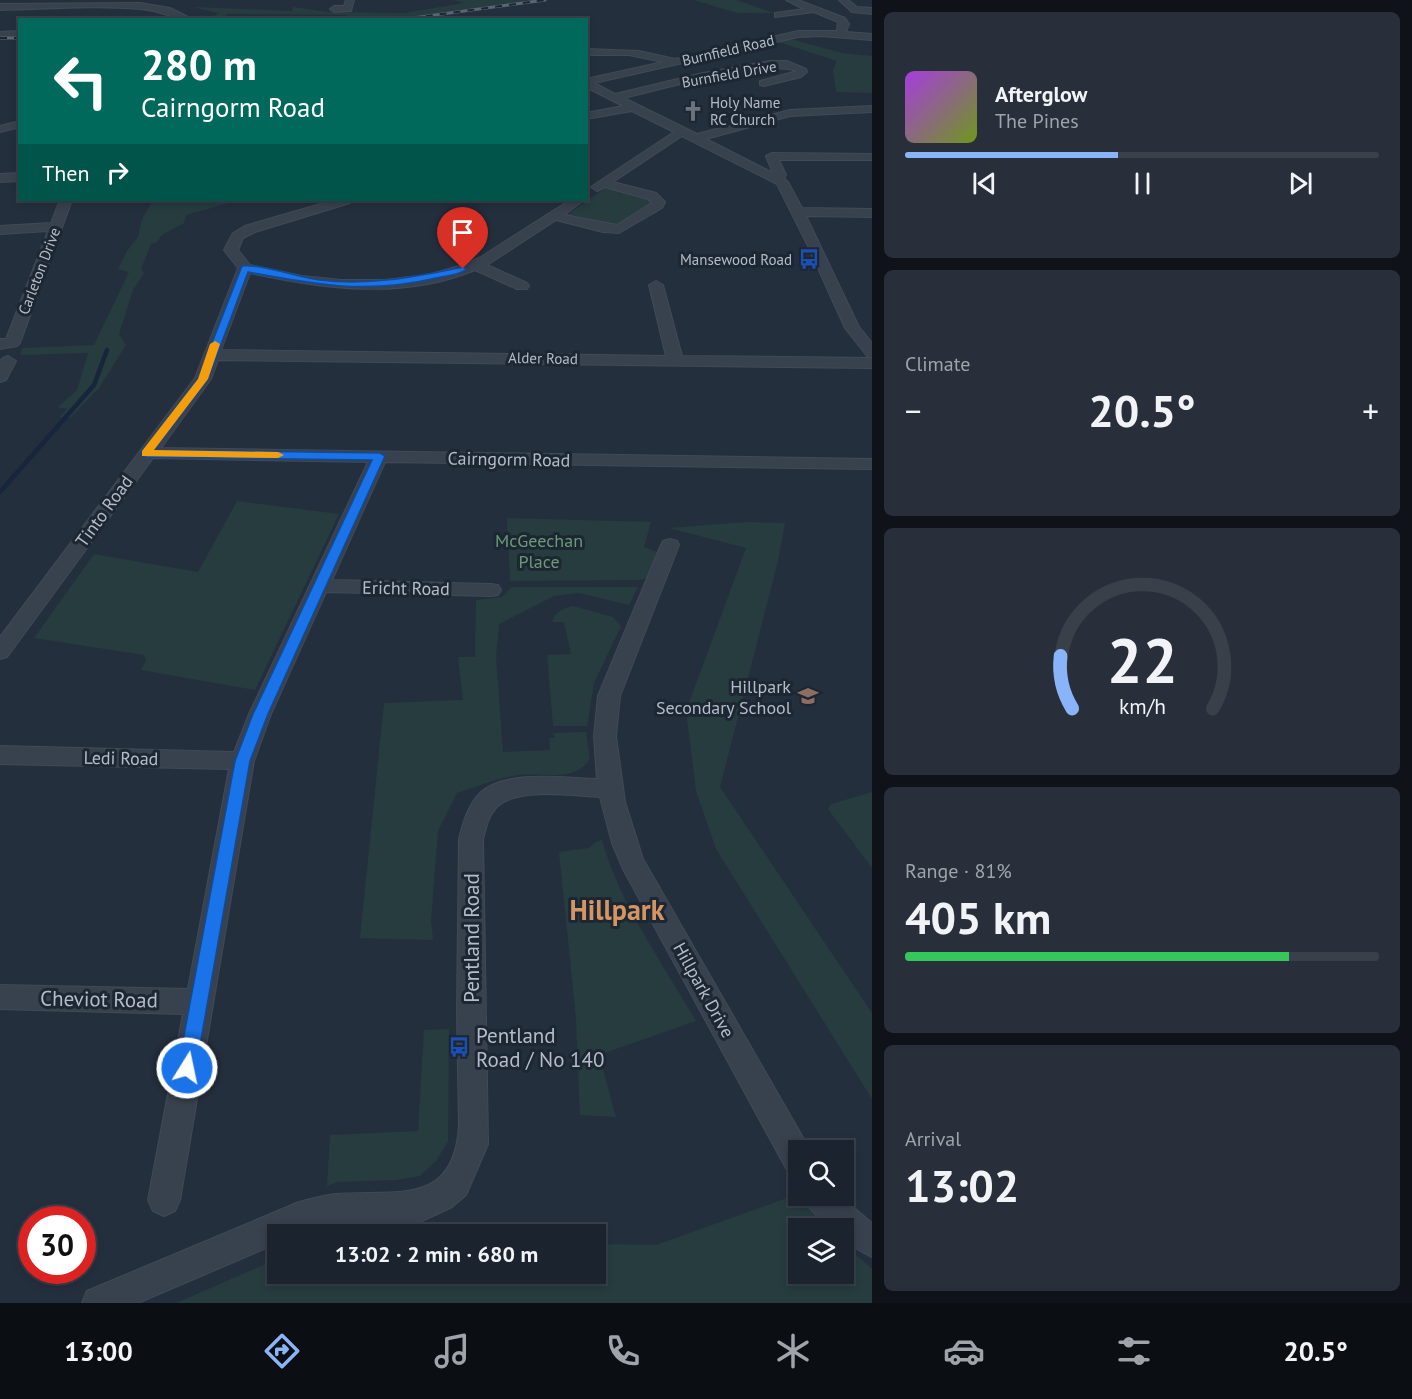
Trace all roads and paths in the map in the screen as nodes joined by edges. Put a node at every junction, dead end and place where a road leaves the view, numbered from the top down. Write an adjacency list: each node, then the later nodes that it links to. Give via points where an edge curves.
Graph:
1 (350, 0): 9 (street, via 348,9)
2 (790, 0): 10 (street)
3 (843, 0): 11 (street, via 855,10)
4 (176, 2): 8 (street)
5 (142, 3): 6 (street); 8 (street)
6 (46, 4): 7 (street)
7 (0, 8)
8 (158, 8): 13 (street)
9 (334, 9)
10 (817, 9): 12 (street); 16 (street, via 842,20)
11 (872, 11)
12 (778, 15)
13 (185, 18)
14 (0, 34): 15 (street)
15 (18, 34)
16 (841, 34): 17 (street, Burnfield Road); 19 (street, Burnfield Road, via 798,34)
17 (872, 37)
18 (588, 52): 19 (street, via 645,54)
19 (674, 62): 21 (street, Burnfield Road)
20 (766, 79): 23 (street, Burnfield Drive, via 800,74 801,69 770,64)
21 (588, 82)
22 (588, 83): 23 (street)
23 (615, 97): 24 (street)
24 (634, 107): 26 (street); 29 (street)
25 (872, 110): 30 (street, via 790,113)
26 (588, 116)
27 (18, 124): 28 (street)
28 (0, 129)
29 (682, 130): 30 (street); 35 (street)
30 (696, 138): 34 (street)
31 (872, 157): 34 (street, via 772,156 780,175)
32 (18, 177): 33 (street)
33 (0, 178)
34 (776, 178): 41 (street, via 786,187)
35 (603, 183): 36 (street); 43 (street, via 652,196 658,205 619,229)
36 (588, 193)
37 (66, 201): 44 (street, Carleton Drive)
38 (337, 201): 40 (street)
39 (576, 201): 43 (street)
40 (319, 203): 47 (street, via 238,236 231,250)
41 (798, 212): 42 (street); 51 (street)
42 (872, 213)
43 (553, 216): 46 (street)
44 (56, 227): 45 (street); 52 (street, Carleton Drive)
45 (0, 230)
46 (476, 265): 47 (street, via 419,279 367,285 320,283); 49 (street)
47 (245, 268): 54 (street, Tinto Road)
48 (656, 285): 55 (street)
49 (522, 286)
50 (872, 323): 51 (street)
51 (852, 328): 53 (street)
52 (6, 343)
53 (872, 353)
54 (213, 355): 55 (street, Alder Road); 59 (street, Tinto Road, via 203,379)
55 (675, 360): 57 (street, Alder Road)
56 (8, 361): 58 (street)
57 (872, 363)
58 (0, 377)
59 (146, 453): 60 (street, Cairngorm Road); 65 (street, Tinto Road)
60 (380, 456): 61 (street, Cairngorm Road); 63 (street)
61 (872, 464)
62 (670, 545): 68 (street, Hillpark Drive, via 609,696 605,729)
63 (321, 586): 64 (street, Ericht Road); 67 (street)
64 (491, 590)
65 (0, 652)
66 (0, 755): 67 (street, Ledi Road)
67 (242, 761): 70 (street)
68 (611, 789): 71 (street, Hillpark Drive, via 632,862); 75 (street, Pentland Road, via 522,785 504,789 486,801 474,822 473,1144 455,1184 441,1196 410,1207 334,1210 299,1218)
69 (0, 997): 70 (street, Cheviot Road)
70 (198, 1002): 72 (street)
71 (788, 1140)
72 (164, 1200)
73 (828, 1206): 74 (street)
74 (872, 1241)
75 (99, 1303)

